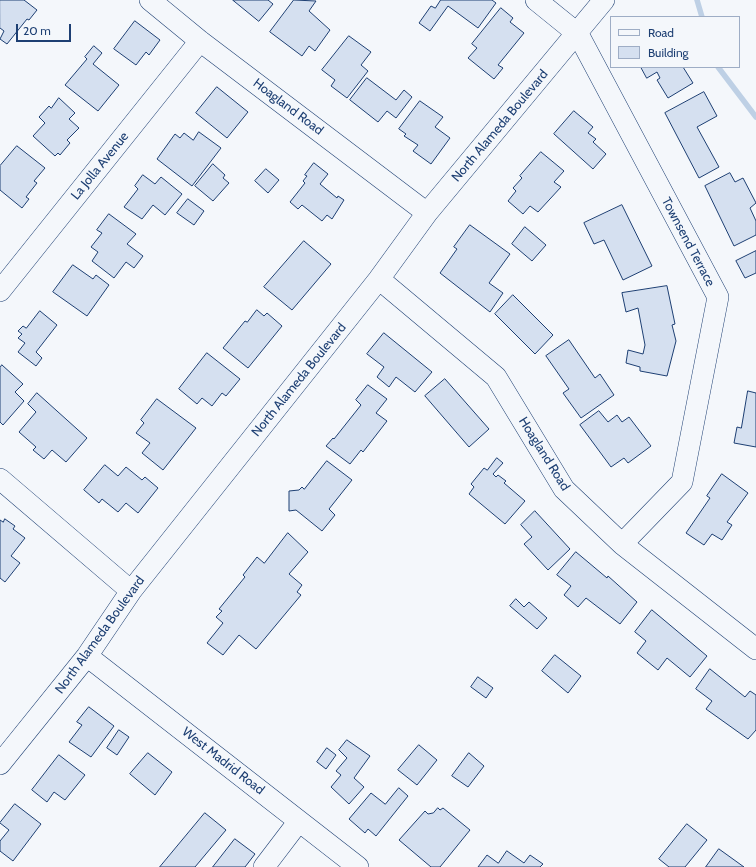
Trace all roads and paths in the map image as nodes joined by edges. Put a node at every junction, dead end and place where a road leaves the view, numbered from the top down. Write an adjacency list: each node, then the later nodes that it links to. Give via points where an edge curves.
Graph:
1 (150, 0): 5 (street, Hoagland Road)
2 (536, 0): 4 (street, Townsend Terrace)
3 (604, 0): 4 (street, North Alameda Boulevard)
4 (578, 34): 6 (street, North Alameda Boulevard); 10 (street, Townsend Terrace, via 718,297 682,482)
5 (200, 41): 6 (street, Hoagland Road); 8 (street, La Jolla Avenue)
6 (427, 213): 7 (street, North Alameda Boulevard)
7 (379, 280): 10 (street, Hoagland Road, via 496,377 564,490); 11 (street, North Alameda Boulevard)
8 (0, 291)
9 (0, 479): 11 (street)
10 (622, 544): 12 (street, Hoagland Road)
11 (131, 591): 13 (street, North Alameda Boulevard)
12 (756, 649)
13 (88, 656): 14 (street, North Alameda Boulevard); 15 (street, West Madrid Road)
14 (0, 764)
15 (299, 821): 16 (street); 17 (street, West Madrid Road)
16 (264, 867)
17 (358, 867)

